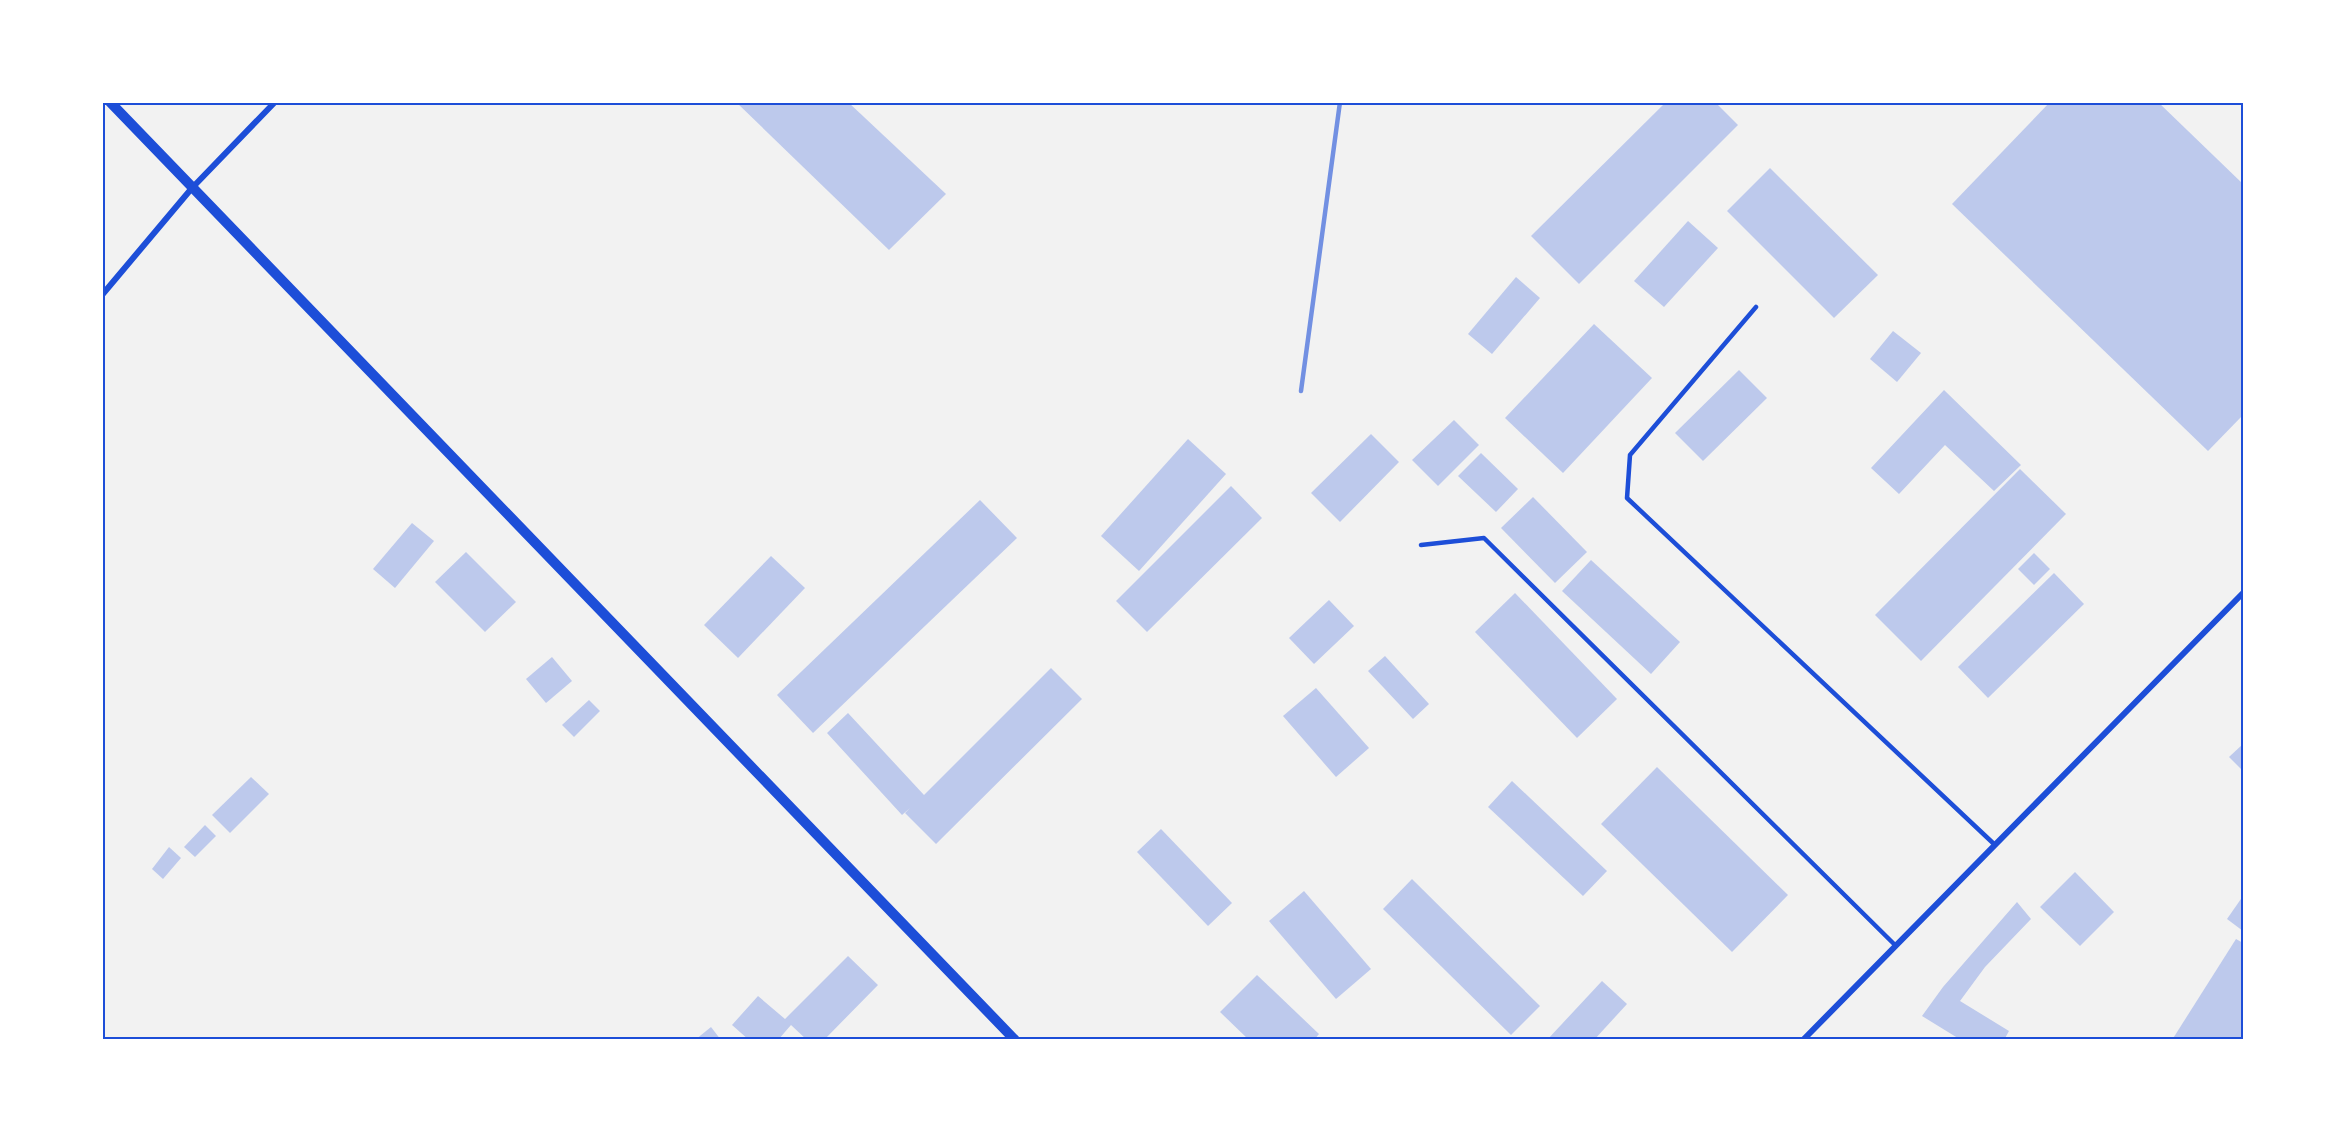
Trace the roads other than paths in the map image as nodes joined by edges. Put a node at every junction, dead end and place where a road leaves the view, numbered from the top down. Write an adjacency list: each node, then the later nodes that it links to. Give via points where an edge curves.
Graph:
1 (111, 102): 3 (street)
2 (276, 102): 3 (street)
3 (192, 188): 4 (street); 10 (street)
4 (102, 295)
5 (1756, 307): 8 (lane, via 1630,455 1627,498)
6 (1421, 545): 9 (lane, via 1484,538)
7 (2243, 593): 8 (street)
8 (1994, 844): 9 (street)
9 (1895, 945): 11 (street)
10 (1015, 1040)
11 (1803, 1040)

